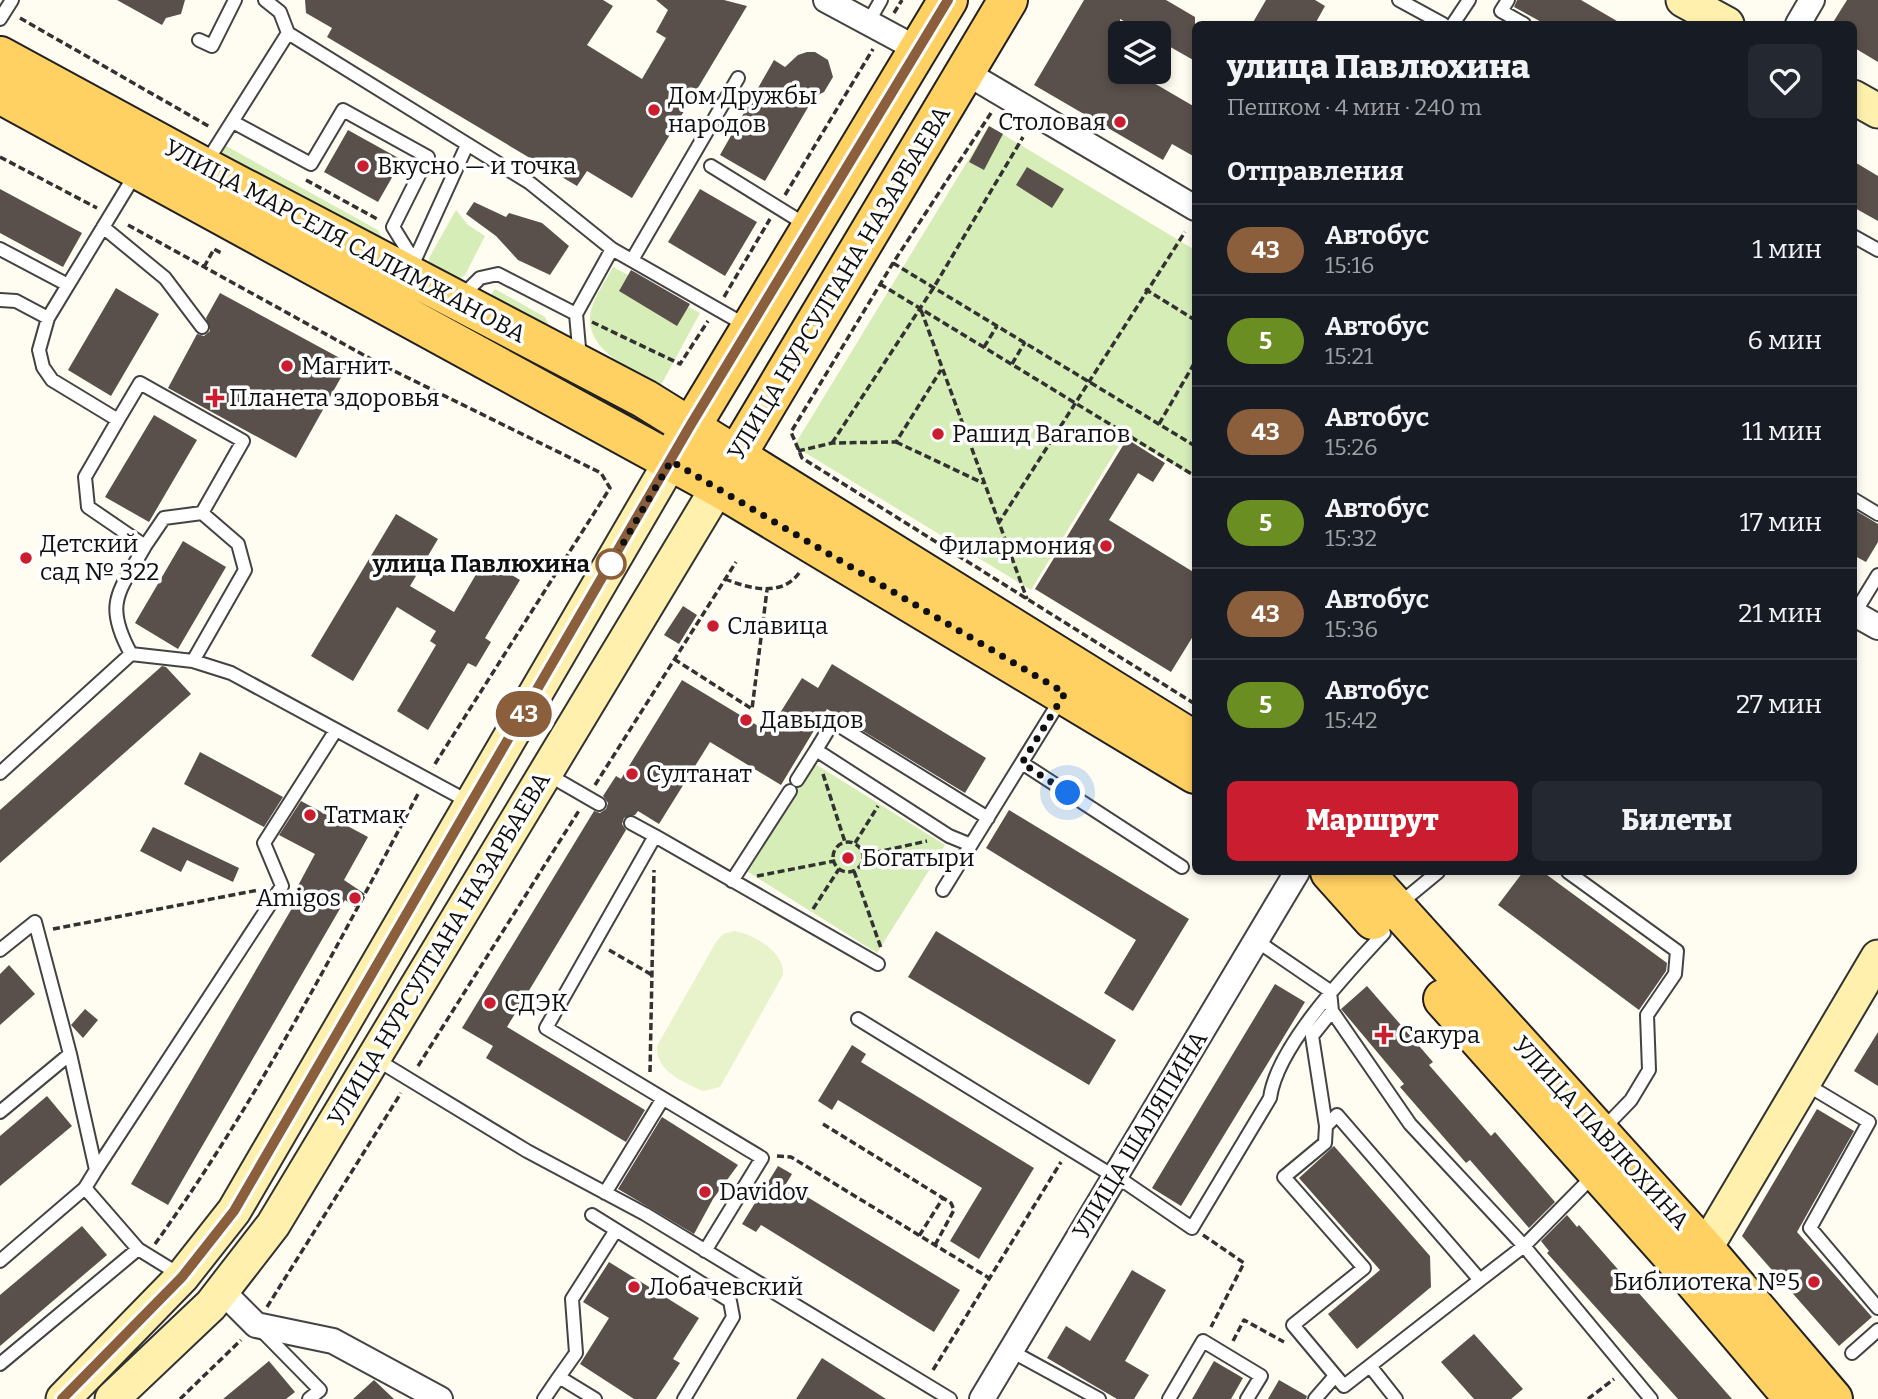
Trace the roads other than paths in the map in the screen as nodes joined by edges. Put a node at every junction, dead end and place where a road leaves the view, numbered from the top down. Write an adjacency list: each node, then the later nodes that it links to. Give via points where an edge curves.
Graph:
1 (235, 0): 18 (lane, via 212,46)
2 (265, 0): 17 (lane, via 281,12)
3 (826, 0): 11 (street)
4 (948, 0): 19 (main road, УЛИЦА НУРСУЛТАНА НАЗАРБАЕВА)
5 (1008, 0): 21 (main road, УЛИЦА НУРСУЛТАНА НАЗАРБАЕВА)
6 (1399, 0): 12 (lane)
7 (1469, 0): 13 (lane)
8 (1508, 0): 14 (lane, via 1501,11)
9 (1683, 0): 15 (main road)
10 (1812, 0): 16 (street)
11 (880, 13): 19 (street)
12 (1438, 21)
13 (1455, 21)
14 (1519, 21)
15 (1722, 21)
16 (1800, 21)
17 (288, 33): 26 (lane); 27 (lane)
18 (199, 40)
19 (919, 50): 33 (main road, УЛИЦА НУРСУЛТАНА НАЗАРБАЕВА)
20 (0, 55): 29 (main road, УЛИЦА МАРСЕЛЯ САЛИМЖАНОВА)
21 (965, 72): 31 (street); 51 (main road, УЛИЦА НУРСУЛТАНА НАЗАРБАЕВА)
22 (738, 78): 38 (lane)
23 (0, 94): 30 (main road)
24 (1857, 99): 25 (main road)
25 (1878, 111)
26 (233, 122): 29 (lane); 39 (lane, via 311,164 343,110 428,157 393,227)
27 (467, 145): 36 (lane, via 530,183); 39 (lane)
28 (711, 166): 33 (lane)
29 (204, 167): 39 (main road, УЛИЦА МАРСЕЛЯ САЛИМЖАНОВА)
30 (138, 170): 32 (lane); 50 (main road)
31 (1192, 206)
32 (103, 227): 40 (lane); 45 (lane, via 165,278)
33 (810, 227): 46 (main road, УЛИЦА НУРСУЛТАНА НАЗАРБАЕВА)
34 (1857, 238): 37 (lane)
35 (0, 249): 40 (lane)
36 (612, 249): 38 (lane); 43 (lane)
37 (1878, 250)
38 (632, 260): 46 (lane)
39 (411, 267): 42 (main road, УЛИЦА МАРСЕЛЯ САЛИМЖАНОВА)
40 (68, 285): 44 (lane)
41 (0, 300): 44 (lane, via 16,301)
42 (457, 302): 43 (lane, via 480,278 498,274); 47 (main road, УЛИЦА МАРСЕЛЯ САЛИМЖАНОВА)
43 (576, 314): 47 (lane)
44 (48, 318): 48 (lane, via 39,351 43,367 52,380)
45 (202, 327)
46 (750, 328): 49 (main road, УЛИЦА НУРСУЛТАНА НАЗАРБАЕВА)
47 (581, 366): 49 (main road, УЛИЦА МАРСЕЛЯ САЛИМЖАНОВА)
48 (118, 420): 53 (lane, via 140,383 243,442); 55 (lane, via 85,477 88,507)
49 (690, 426): 50 (main road, УЛИЦА НУРСУЛТАНА НАЗАРБАЕВА); 51 (main road)
50 (671, 461): 51 (main road); 71 (main road, УЛИЦА НУРСУЛТАНА НАЗАРБАЕВА)
51 (727, 471): 62 (main road); 64 (main road); 69 (main road, УЛИЦА НУРСУЛТАНА НАЗАРБАЕВА)
52 (1857, 501): 54 (lane)
53 (202, 513): 55 (lane, via 164,518); 61 (lane, via 238,544 245,570)
54 (1878, 514)
55 (145, 546): 60 (lane, via 116,596 118,631)
56 (1878, 575): 57 (lane)
57 (1857, 608)
58 (1857, 615): 59 (street)
59 (1878, 627)
60 (131, 654): 61 (lane); 68 (lane)
61 (193, 661): 63 (lane, via 231,673)
62 (1065, 693): 66 (lane); 67 (main road)
63 (336, 730): 71 (lane); 100 (lane, via 264,843 282,886)
64 (1192, 739)
65 (816, 750): 72 (lane, via 833,722); 75 (lane, via 949,836); 82 (lane)
66 (1022, 763): 72 (lane); 76 (lane)
67 (1192, 772)
68 (0, 773)
69 (545, 773): 70 (lane); 93 (main road, УЛИЦА НУРСУЛТАНА НАЗАРБАЕВА)
70 (593, 800)
71 (473, 804): 112 (main road, УЛИЦА НУРСУЛТАНА НАЗАРБАЕВА, via 234,1211)
72 (988, 818): 75 (lane)
73 (631, 823): 74 (lane)
74 (655, 836): 82 (lane); 95 (lane, via 546,1028)
75 (971, 845): 83 (lane)
76 (1182, 867)
77 (1295, 875): 85 (street, УЛИЦА ШАЛЯПИНА)
78 (1334, 875): 84 (main road, УЛИЦА ПАВЛЮХИНА)
79 (1366, 875): 84 (main road, УЛИЦА ПАВЛЮХИНА)
80 (1435, 875): 84 (lane)
81 (1572, 875): 99 (lane, via 1677,951 1675,974 1647,1015 1649,1070)
82 (732, 881): 88 (lane)
83 (943, 890)
84 (1390, 920): 89 (lane); 99 (main road, УЛИЦА ПАВЛЮХИНА); 101 (main road, УЛИЦА ПАВЛЮХИНА)
85 (1257, 941): 89 (lane); 102 (street, УЛИЦА ШАЛЯПИНА)
86 (0, 950): 92 (lane, via 35,922)
87 (1878, 957): 94 (main road)
88 (877, 963)
89 (1330, 991): 90 (lane); 102 (lane, via 1273,1078 1270,1098 1192,1228)
90 (1332, 1011): 98 (lane, via 1312,1036); 107 (lane, via 1410,1124)
91 (858, 1019): 102 (lane)
92 (70, 1054): 96 (lane); 100 (lane)
93 (374, 1058): 104 (lane, via 541,1159 611,1195); 114 (main road, УЛИЦА НУРСУЛТАНА НАЗАРБАЕВА, via 272,1226)
94 (1804, 1082): 97 (lane); 109 (main road)
95 (662, 1100): 104 (lane); 110 (lane, via 762,1158)
96 (0, 1112)
97 (1873, 1125): 115 (lane, via 1810,1228)
98 (1326, 1126): 113 (lane, via 1337,1115); 122 (lane, via 1325,1143 1284,1177 1364,1268 1293,1325)
99 (1600, 1133): 109 (main road, УЛИЦА ПАВЛЮХИНА)
100 (96, 1170): 103 (lane)
101 (1597, 1172): 107 (lane); 140 (main road, УЛИЦА ПАВЛЮХИНА)
102 (1115, 1176): 118 (street, УЛИЦА ШАЛЯПИНА)
103 (85, 1188): 108 (lane); 111 (lane)
104 (605, 1193): 110 (lane)
105 (593, 1215): 106 (lane)
106 (616, 1230): 123 (lane, via 572,1299 576,1353); 131 (lane, via 730,1301 733,1317)
107 (1524, 1246): 113 (lane); 139 (lane)
108 (138, 1249): 112 (lane); 120 (lane)
109 (1705, 1249): 141 (main road, УЛИЦА ПАВЛЮХИНА)
110 (705, 1251): 132 (lane)
111 (0, 1261)
112 (182, 1277): 125 (main road, УЛИЦА НУРСУЛТАНА НАЗАРБАЕВА)
113 (1480, 1280): 121 (lane)
114 (222, 1291): 116 (street); 126 (main road, УЛИЦА НУРСУЛТАНА НАЗАРБАЕВА)
115 (1878, 1308)
116 (256, 1325): 124 (lane); 128 (street, via 333,1341)
117 (1878, 1330): 119 (lane)
118 (1011, 1350): 133 (street, УЛИЦА ШАЛЯПИНА); 134 (lane)
119 (1852, 1353)
120 (0, 1364)
121 (1370, 1366): 122 (lane, via 1344,1386); 138 (lane)
122 (1335, 1376): 137 (lane)
123 (559, 1377): 129 (lane); 130 (lane)
124 (324, 1394): 127 (lane)
125 (62, 1399)
126 (112, 1399)
127 (309, 1399)
128 (440, 1399)
129 (544, 1399)
130 (595, 1399)
131 (684, 1399)
132 (950, 1399)
133 (982, 1399)
134 (1099, 1399)
135 (1169, 1399): 136 (lane, via 1203,1341 1261,1376)
136 (1247, 1399)
137 (1315, 1399)
138 (1396, 1399)
139 (1651, 1399)
140 (1794, 1399)
141 (1833, 1399)

